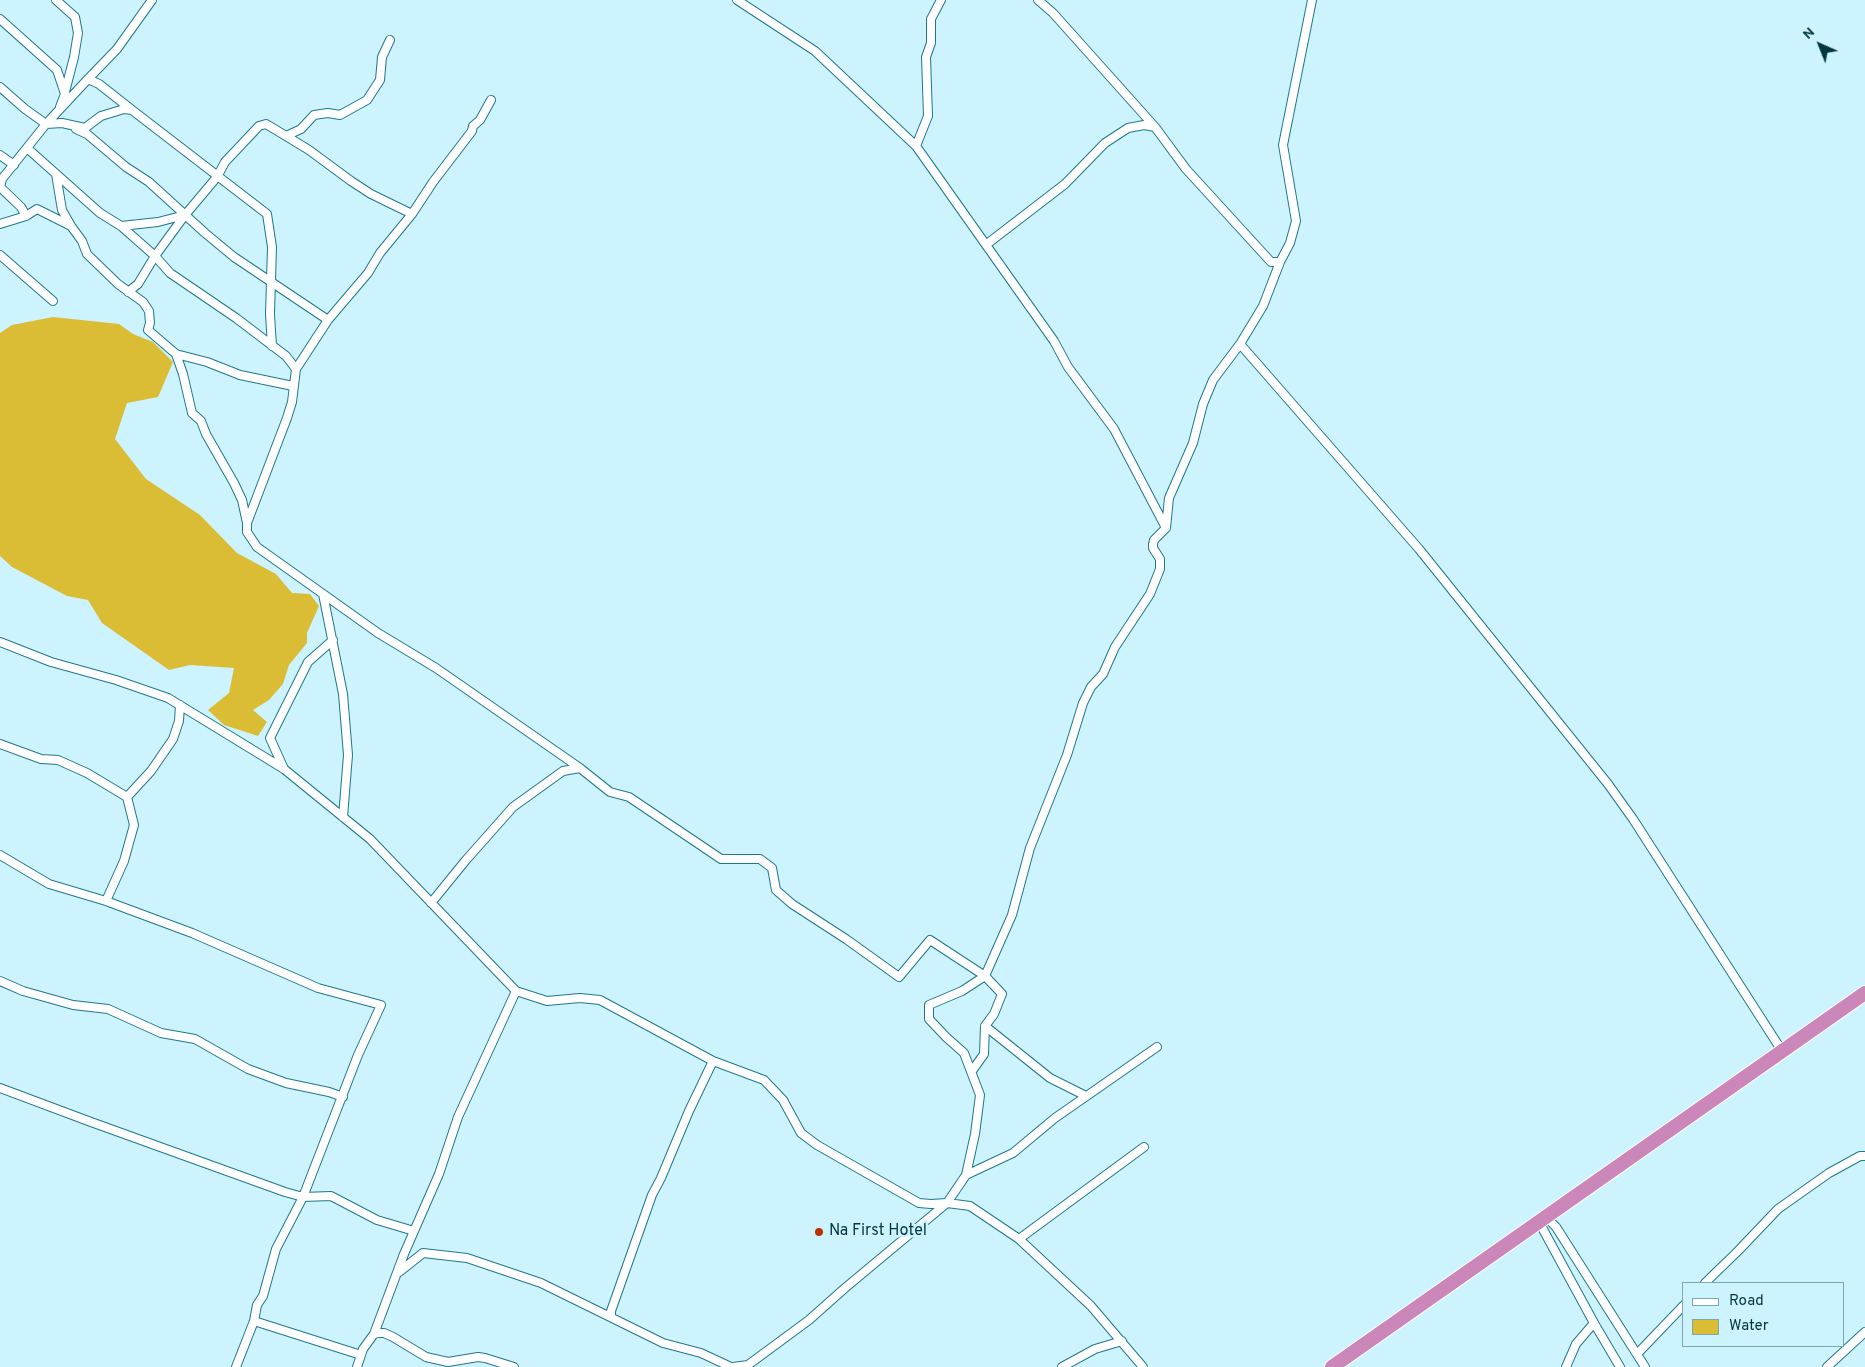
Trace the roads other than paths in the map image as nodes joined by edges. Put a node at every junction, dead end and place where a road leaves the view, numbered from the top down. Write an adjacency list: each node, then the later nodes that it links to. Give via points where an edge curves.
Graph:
1 (56, 0): 11 (street, via 75,17 78,33)
2 (152, 0): 9 (street, via 117,49)
3 (737, 0): 19 (street, via 815,51)
4 (1038, 0): 17 (street)
5 (1312, 0): 34 (street, via 1283,145 1296,221)
6 (940, 1): 19 (street, via 931,19 932,43 926,57 928,116)
7 (0, 19): 11 (street, via 57,70)
8 (390, 40): 18 (street, via 382,58 380,80 367,100 340,115 314,115 301,130)
9 (88, 79): 13 (street); 14 (street)
10 (0, 87): 15 (street)
11 (64, 94): 13 (street)
12 (491, 100): 25 (street)
13 (59, 109): 15 (street)
14 (132, 110): 16 (street, via 124,109 101,116 85,128); 24 (street)
15 (46, 124): 16 (street); 20 (street)
16 (68, 126): 26 (street, via 88,134)
17 (1155, 127): 31 (street, via 1128,128 1105,143 1065,184); 34 (street, via 1186,170 1252,243 1271,262)
18 (286, 136): 24 (street, via 266,124 260,126 225,162); 25 (street, via 357,186)
19 (916, 146): 31 (street)
20 (27, 148): 22 (street); 23 (street)
21 (0, 155): 22 (street)
22 (14, 165): 27 (street, via 0,186)
23 (56, 174): 29 (street, via 62,210); 30 (street, via 100,213)
24 (217, 177): 26 (street); 35 (street, via 267,214 272,247)
25 (412, 214): 38 (street)
26 (185, 215): 30 (street); 33 (street); 35 (street, via 234,257)
27 (26, 216): 28 (street); 29 (street, via 37,209)
28 (2, 222)
29 (71, 226): 36 (street, via 87,254)
30 (121, 226): 33 (street)
31 (986, 244): 45 (street, via 1114,429)
32 (0, 255): 37 (street)
33 (154, 256): 36 (street, via 138,284); 40 (street, via 170,273)
34 (1280, 262): 39 (street, via 1263,306)
35 (271, 280): 38 (street); 40 (street)
36 (128, 292): 41 (street, via 148,311 148,330)
37 (53, 301)
38 (328, 320): 42 (street)
39 (1240, 344): 45 (street, via 1213,380 1203,404 1193,443 1169,498); 64 (street, via 1419,549 1608,784)
40 (272, 346): 42 (street)
41 (176, 354): 43 (street, via 240,375); 44 (street, via 192,413 201,421 234,483)
42 (296, 368): 43 (street)
43 (293, 386): 44 (street, via 287,418)
44 (248, 523): 46 (street, via 247,532 257,547)
45 (1166, 528): 58 (street, via 1153,544 1160,559 1160,569 1150,594 1083,703 1067,755 1030,848 1012,915)
46 (323, 594): 47 (street); 51 (street)
47 (333, 640): 52 (street, via 308,662 270,738); 54 (street, via 343,694 348,755)
48 (0, 642): 49 (street, via 50,662 168,698)
49 (180, 706): 52 (street); 53 (street, via 173,739)
50 (0, 744): 53 (street, via 41,760 58,760)
51 (580, 768): 57 (street, via 563,771 513,806); 58 (street, via 610,792 629,797 721,858 760,859 772,868 776,890 792,904 899,977 930,940)
52 (284, 769): 54 (street)
53 (128, 797): 56 (street, via 134,825 124,861)
54 (343, 817): 57 (street, via 370,839)
55 (0, 855): 56 (street, via 50,884)
56 (106, 901): 69 (street, via 192,933 318,988 381,1005)
57 (431, 903): 60 (street)
58 (985, 976): 62 (street, via 1002,994); 66 (street, via 962,991 929,1005 929,1019 964,1053)
59 (0, 981): 69 (street, via 73,1005 108,1009 161,1033 195,1039 248,1069)
60 (516, 990): 65 (street, via 547,1001 600,1000); 76 (street, via 458,1117 439,1174)
61 (1865, 993): 64 (highway)
62 (985, 1026): 66 (street, via 984,1054); 68 (street, via 1050,1078)
63 (1157, 1048): 68 (street)
64 (1782, 1051): 75 (highway)
65 (713, 1061): 74 (street, via 764,1080 783,1100 801,1133 817,1145 919,1203); 81 (street, via 652,1195)
66 (972, 1071): 72 (street, via 980,1095)
67 (0, 1088): 73 (street)
68 (1086, 1096): 72 (street, via 1013,1153)
69 (342, 1097): 73 (street)
70 (1144, 1147): 77 (street)
71 (1865, 1156): 79 (street, via 1829,1172 1778,1209)
72 (966, 1174): 74 (street)
73 (303, 1197): 76 (street, via 331,1196 376,1220); 82 (street, via 276,1249)
74 (947, 1202): 77 (street, via 970,1206); 89 (street, via 809,1320)
75 (1542, 1220): 83 (street); 87 (street, via 1556,1227); 96 (highway)
76 (414, 1231): 78 (street)
77 (1019, 1239): 86 (street, via 1091,1306)
78 (397, 1273): 81 (street, via 423,1253 466,1258 541,1283); 85 (street)
79 (1705, 1282)
80 (1682, 1307): 87 (street)
81 (611, 1317): 93 (street, via 663,1343)
82 (254, 1320): 88 (street); 90 (street)
83 (1594, 1323): 97 (street, via 1576,1344); 98 (street)
84 (1865, 1332): 100 (street)
85 (374, 1334): 88 (street); 92 (street, via 384,1333 426,1357 448,1362 478,1357)
86 (1122, 1341): 94 (street, via 1095,1349); 95 (street)
87 (1637, 1354): 99 (street)
88 (361, 1355): 91 (street)
89 (748, 1366): 93 (street)
90 (236, 1367)
91 (357, 1367)
92 (514, 1367)
93 (732, 1367)
94 (1062, 1367)
95 (1143, 1367)
96 (1332, 1367)
97 (1566, 1367)
98 (1620, 1367)
99 (1645, 1367)
100 (1827, 1367)

